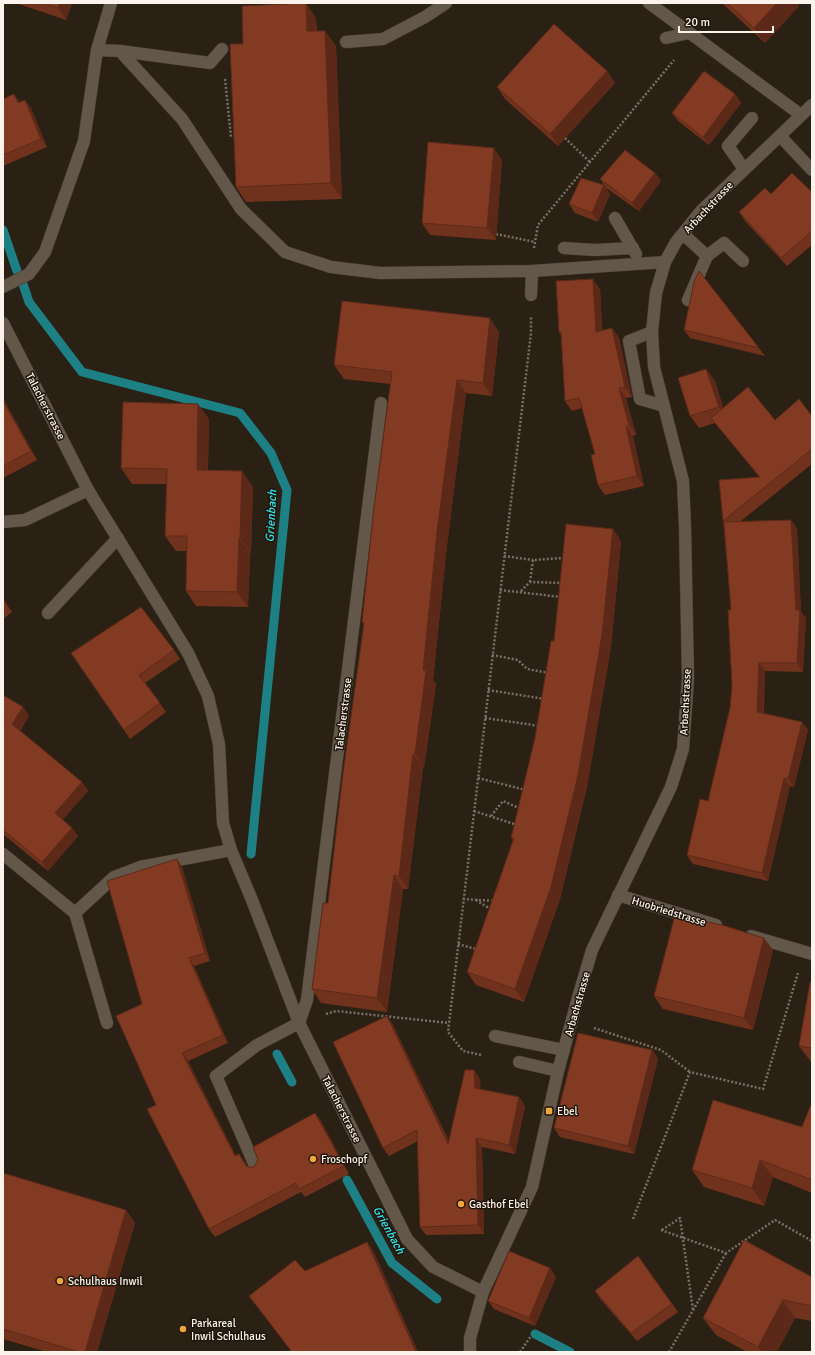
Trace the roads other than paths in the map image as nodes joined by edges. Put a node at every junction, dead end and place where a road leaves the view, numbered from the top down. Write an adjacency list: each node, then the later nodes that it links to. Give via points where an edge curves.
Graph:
1 (111, 3): 8 (street)
2 (446, 3): 6 (street, via 383,39)
3 (649, 3): 4 (street)
4 (692, 35): 5 (street); 11 (street)
5 (666, 38)
6 (346, 42)
7 (222, 49): 9 (street, via 210,63)
8 (98, 50): 9 (street); 25 (street, via 84,141 45,252 29,274)
9 (120, 51): 24 (street, via 182,119 241,209 285,252 331,267 380,273)
10 (812, 105): 11 (street, Arbachstrasse)
11 (801, 115): 13 (street, Arbachstrasse)
12 (752, 118): 14 (street, via 728,146)
13 (780, 136): 14 (street, Arbachstrasse); 15 (street)
14 (744, 169): 17 (street, Arbachstrasse, via 701,211)
15 (812, 170)
16 (615, 218): 19 (street)
17 (683, 234): 20 (street); 22 (street, Arbachstrasse)
18 (564, 248): 19 (street)
19 (633, 248): 23 (street)
20 (707, 256): 21 (street, via 724,243); 27 (street)
21 (743, 261)
22 (665, 262): 23 (street); 29 (street, Arbachstrasse, via 656,293)
23 (642, 264): 24 (street)
24 (532, 270): 26 (street)
25 (3, 286)
26 (531, 295)
27 (688, 300)
28 (3, 323): 32 (street, Talacherstrasse)
29 (652, 332): 31 (street, Arbachstrasse, via 654,367); 31 (street, via 630,341 640,399)
30 (381, 403): 42 (street, Talacherstrasse, via 307,1000)
31 (664, 406): 38 (street, Arbachstrasse, via 683,481 688,678 683,749 671,787)
32 (88, 490): 33 (street, via 25,520); 34 (street, Talacherstrasse)
33 (3, 522)
34 (118, 538): 35 (street); 36 (street, Talacherstrasse, via 188,653 208,696 219,744 223,823)
35 (48, 613)
36 (231, 850): 39 (street, via 140,867 114,877); 42 (street, Talacherstrasse)
37 (3, 854): 39 (street)
38 (618, 895): 40 (street, Huobriedstrasse); 44 (street, Arbachstrasse, via 592,950)
39 (75, 913): 41 (street)
40 (808, 953)
41 (107, 1023)
42 (299, 1023): 47 (street, via 257,1045 216,1076); 48 (street, Talacherstrasse, via 407,1239 433,1267)
43 (495, 1036): 44 (street)
44 (564, 1050): 46 (street, Arbachstrasse)
45 (519, 1062): 46 (street)
46 (558, 1070): 48 (street, Arbachstrasse, via 532,1187)
47 (256, 1168)
48 (483, 1292): 49 (street, Arbachstrasse, via 473,1324)
49 (470, 1352)

